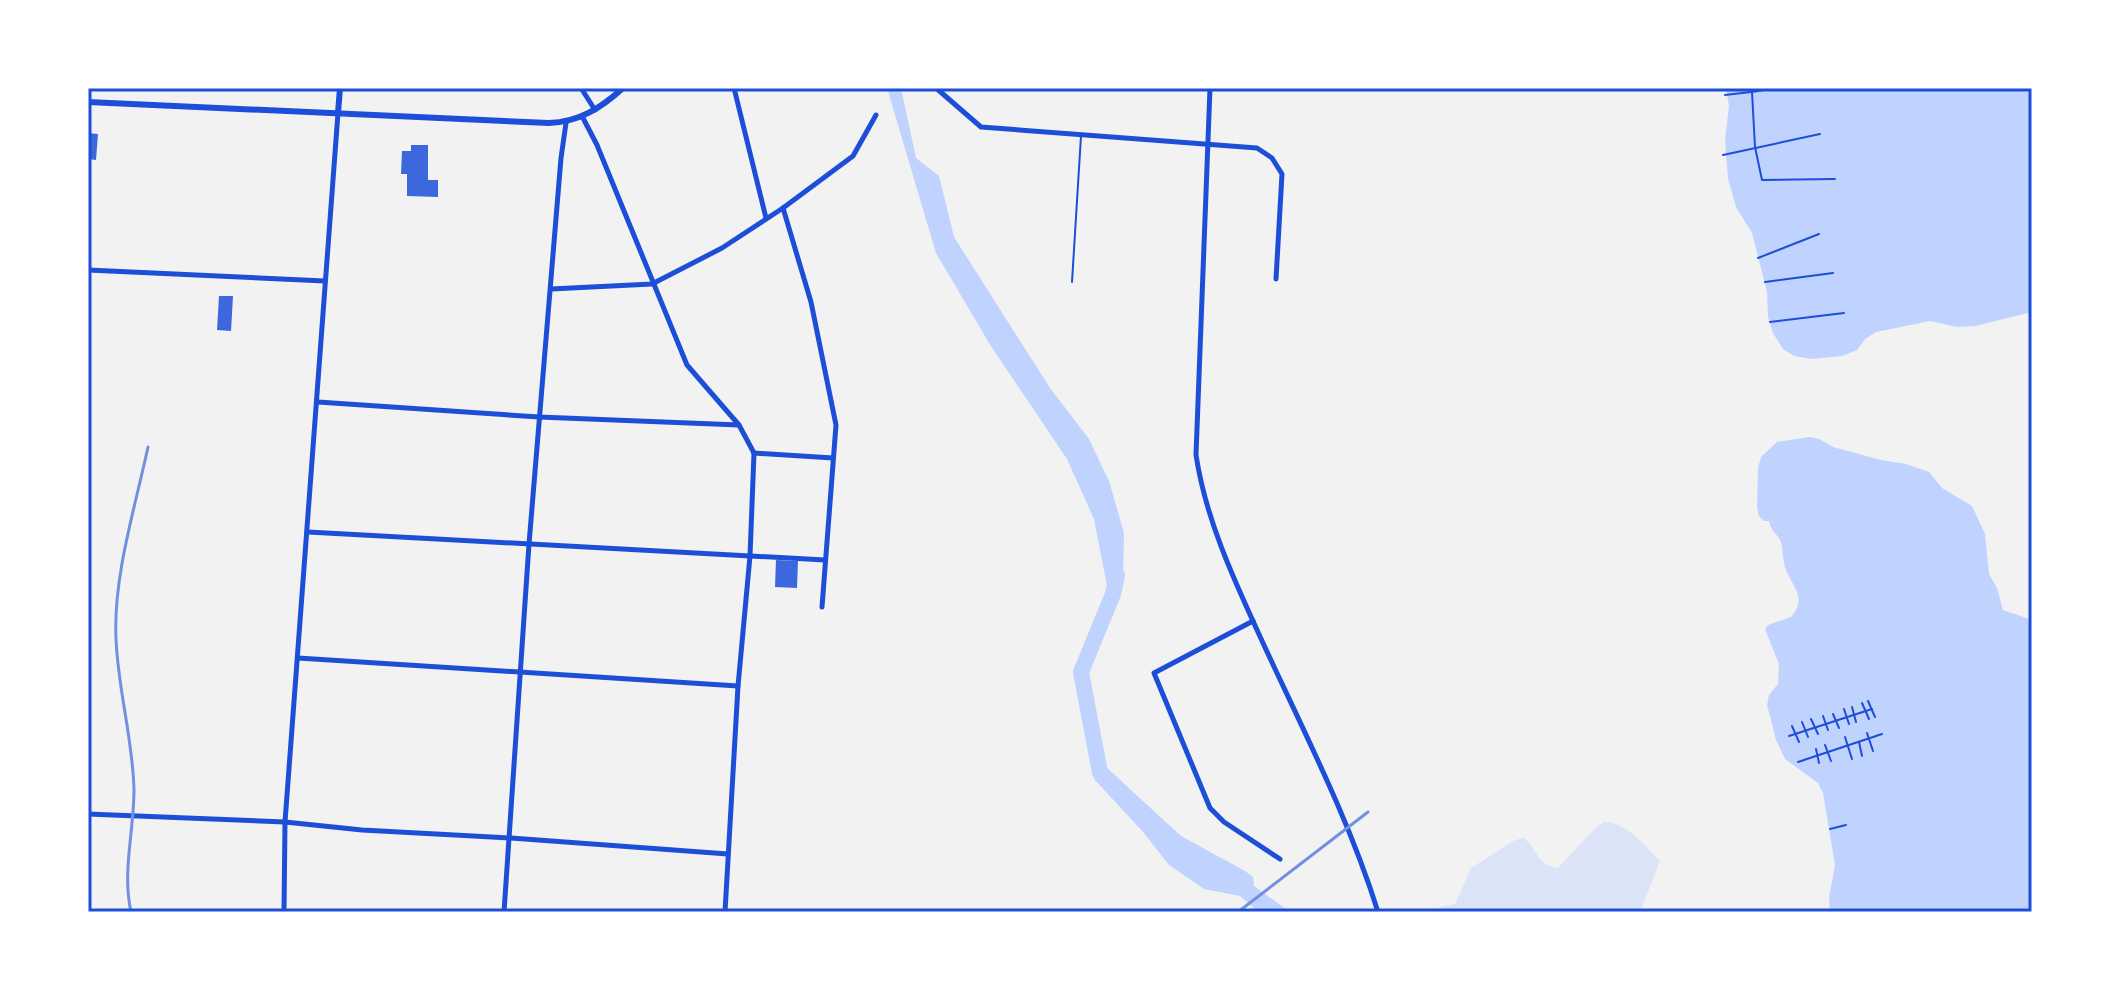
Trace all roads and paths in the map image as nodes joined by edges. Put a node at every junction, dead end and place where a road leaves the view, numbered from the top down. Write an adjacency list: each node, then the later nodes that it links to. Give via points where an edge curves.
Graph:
1 (340, 88): 12 (main road)
2 (581, 88): 11 (street)
3 (623, 88): 11 (main road)
4 (734, 88): 23 (street)
5 (936, 88): 17 (street, via 981,127)
6 (1210, 88): 18 (street)
7 (1777, 88): 8 (path)
8 (1752, 92): 9 (path); 19 (path)
9 (1725, 95)
10 (88, 102): 12 (main road)
11 (595, 110): 14 (main road)
12 (338, 113): 15 (main road); 29 (street)
13 (876, 115): 22 (street, via 853,156)
14 (583, 118): 15 (main road); 32 (street)
15 (566, 123): 33 (street)
16 (1820, 134): 19 (path)
17 (1081, 136): 18 (street); 30 (lane)
18 (1208, 146): 28 (street, via 1257,148 1282,174); 46 (street, via 1196,455 1216,534)
19 (1755, 147): 20 (path); 21 (path, via 1762,180)
20 (1723, 155)
21 (1835, 179)
22 (783, 208): 23 (street); 40 (street, via 811,302 836,425)
23 (766, 218): 32 (street)
24 (1819, 234): 25 (path)
25 (1758, 258)
26 (88, 270): 29 (street)
27 (1833, 273): 31 (path)
28 (1276, 279)
29 (325, 281): 36 (street)
30 (1072, 282)
31 (1765, 282)
32 (652, 284): 33 (street); 38 (street, via 687,365)
33 (551, 289): 37 (street)
34 (1844, 313): 35 (path)
35 (1770, 322)
36 (318, 402): 37 (street); 41 (street)
37 (539, 417): 38 (street); 42 (street)
38 (739, 425): 39 (street)
39 (754, 453): 40 (street); 43 (street)
40 (833, 458): 44 (street)
41 (308, 532): 42 (street); 47 (street)
42 (529, 544): 43 (street); 48 (street)
43 (750, 556): 44 (street); 49 (street)
44 (825, 560): 45 (street)
45 (822, 607)
46 (1253, 621): 104 (street, via 1154,673 1210,808); 108 (street, via 1348,828)
47 (298, 658): 48 (street); 99 (street)
48 (521, 674): 49 (street); 102 (street)
49 (738, 686): 103 (street)
50 (1868, 701): 54 (path)
51 (1862, 703): 55 (path)
52 (1852, 707): 57 (path)
53 (1844, 709): 59 (path)
54 (1872, 709): 55 (path); 60 (path)
55 (1866, 711): 57 (path); 62 (path)
56 (1833, 714): 63 (path)
57 (1854, 715): 59 (path); 65 (path)
58 (1823, 716): 66 (path)
59 (1847, 717): 63 (path); 67 (path)
60 (1875, 717)
61 (1811, 719): 69 (path)
62 (1869, 719)
63 (1836, 720): 66 (path); 70 (path)
64 (1802, 722): 71 (path)
65 (1856, 722)
66 (1826, 723): 69 (path); 72 (path)
67 (1849, 724)
68 (1792, 726): 73 (path)
69 (1815, 726): 71 (path); 75 (path)
70 (1839, 728)
71 (1806, 730): 73 (path); 78 (path)
72 (1828, 730)
73 (1795, 733): 77 (path); 83 (path)
74 (1867, 733): 80 (path)
75 (1818, 734)
76 (1882, 734): 80 (path)
77 (1789, 736)
78 (1808, 737)
79 (1845, 737): 85 (path)
80 (1869, 738): 82 (path); 88 (path)
81 (1835, 741): 86 (path)
82 (1858, 741): 85 (path); 91 (path)
83 (1799, 742)
84 (1825, 745): 89 (path)
85 (1847, 745): 86 (path); 93 (path)
86 (1837, 748): 89 (path)
87 (1816, 749): 90 (path)
88 (1873, 751)
89 (1827, 752): 90 (path); 94 (path)
90 (1817, 755): 92 (path); 96 (path)
91 (1862, 756)
92 (1808, 758): 95 (path); 97 (path)
93 (1852, 759)
94 (1831, 761)
95 (1798, 762)
96 (1819, 763)
97 (1810, 766)
98 (88, 814): 99 (street)
99 (285, 822): 102 (street); 105 (street)
100 (1846, 825): 101 (path)
101 (1830, 829)
102 (511, 838): 103 (street); 106 (street)
103 (728, 854): 107 (street)
104 (1280, 859)
105 (284, 912)
106 (504, 912)
107 (725, 912)
108 (1378, 912)

